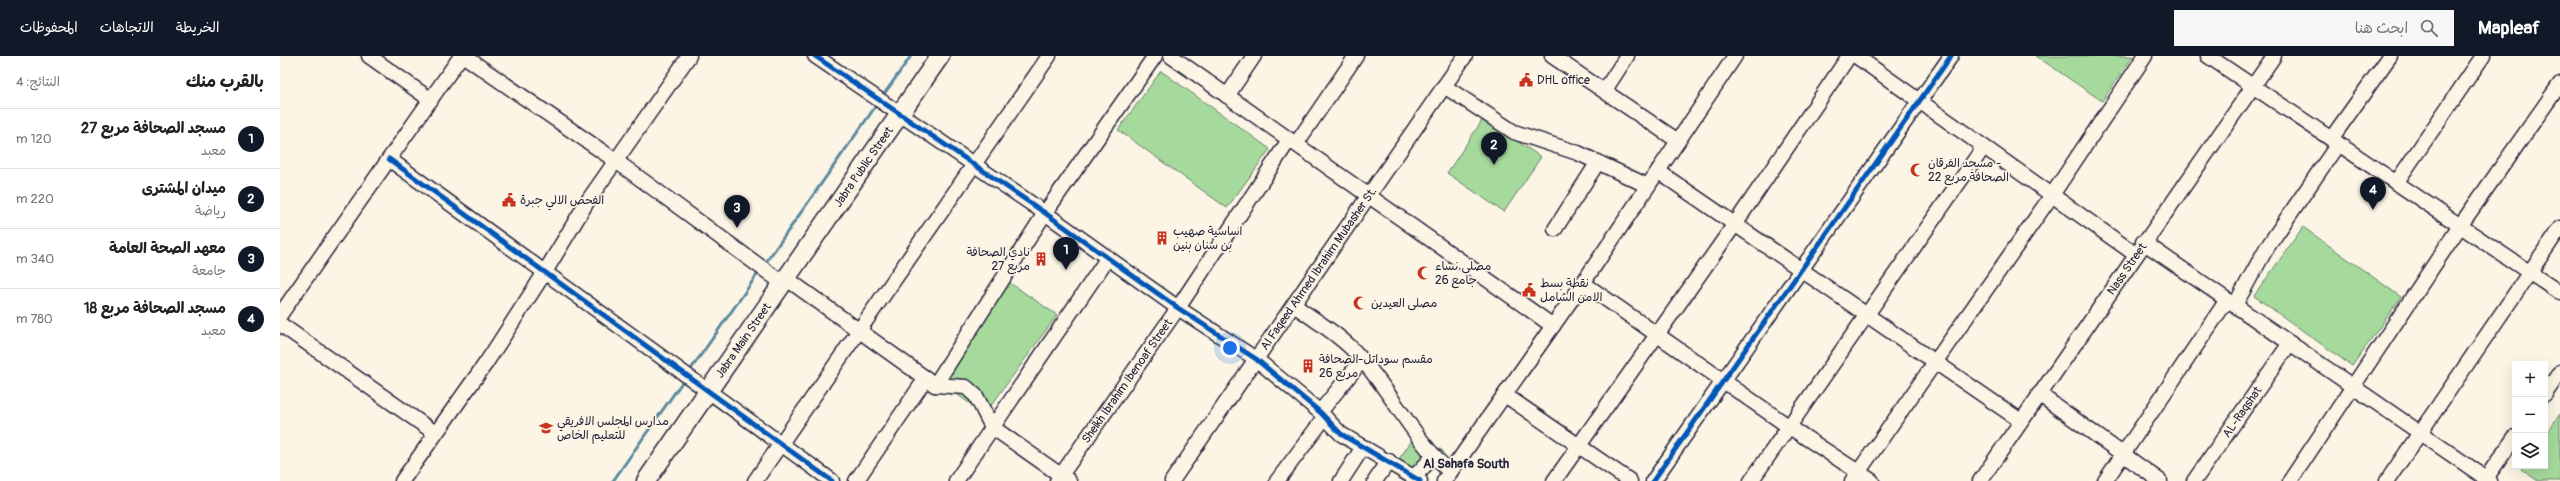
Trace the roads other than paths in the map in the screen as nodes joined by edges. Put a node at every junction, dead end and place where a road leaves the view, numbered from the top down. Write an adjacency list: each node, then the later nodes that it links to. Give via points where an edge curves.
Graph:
1 (369, 56): 28 (street)
2 (462, 56): 28 (street); 36 (street)
3 (689, 56): 36 (street)
4 (815, 56): 30 (street)
5 (940, 56): 30 (main road, Jabra Public Street)
6 (1049, 56): 38 (street)
7 (1155, 56): 44 (street)
8 (1171, 56): 27 (street)
9 (1254, 56): 27 (street)
10 (1356, 56): 32 (street, Sheikh Ibrahim Ibenoaf Street)
11 (1465, 56): 24 (street, Al Faqeed Ahmed Ibrahim Mubasher St.)
12 (1552, 56): 26 (street)
13 (1627, 56): 26 (street)
14 (1735, 56): 31 (street)
15 (1849, 56): 45 (street)
16 (1856, 56): 29 (street)
17 (1951, 56): 29 (street)
18 (2145, 56): 42 (street)
19 (2208, 56): 25 (street)
20 (2274, 56): 25 (street, Nass Street)
21 (2390, 56): 33 (street)
22 (2483, 56): 40 (street)
23 (2560, 84): 46 (street)
24 (1444, 86): 37 (street, via 1514,132); 43 (street, Al Faqeed Ahmed Ibrahim Mubasher St.)
25 (2253, 86): 33 (street); 49 (street, Nass Street)
26 (1605, 90): 31 (street)
27 (1227, 96): 32 (street)
28 (431, 100): 35 (street)
29 (1921, 101): 34 (street); 52 (street)
30 (900, 114): 38 (street); 55 (main road, Jabra Public Street)
31 (1678, 141): 39 (street)
32 (1292, 142): 43 (street); 60 (street, Sheikh Ibrahim Ibenoaf Street)
33 (2335, 142): 40 (street); 58 (street)
34 (1983, 148): 42 (street); 62 (street)
35 (389, 159): 53 (street); 61 (street)
36 (616, 161): 53 (street, via 587,202); 55 (street)
37 (1598, 162): 41 (street); 48 (street)
38 (973, 166): 44 (street); 65 (street)
39 (1658, 172): 41 (street); 45 (street)
40 (2396, 183): 46 (street)
41 (1648, 186): 56 (street)
42 (2052, 195): 50 (street); 70 (street)
43 (1370, 196): 59 (street, Al Faqeed Ahmed Ibrahim Mubasher St.); 64 (street)
44 (1045, 213): 51 (street); 72 (street)
45 (1735, 224): 52 (street); 66 (street)
46 (2460, 226): 54 (street); 74 (street)
47 (2560, 228): 54 (street)
48 (1555, 229)
49 (2143, 242): 50 (street, Nass Street); 58 (street)
50 (2135, 254): 77 (street, Nass Street)
51 (1107, 259): 60 (street); 82 (street)
52 (1801, 270): 62 (street); 73 (street)
53 (545, 272): 75 (street); 84 (street, via 472,384)
54 (2530, 273): 57 (street); 83 (street)
55 (786, 281): 65 (street); 75 (main road, Jabra Main Street)
56 (1583, 283): 64 (street); 66 (street)
57 (2560, 293)
58 (2231, 302): 67 (street); 89 (street)
59 (1294, 305): 68 (street, Al Faqeed Ahmed Ibrahim Mubasher St.); 69 (street, via 1347,344)
60 (1178, 308): 68 (street); 94 (street, Sheikh Ibrahim Ibenoaf Street)
61 (280, 315)
62 (1866, 315): 70 (street); 81 (street)
63 (280, 324): 84 (street)
64 (1553, 326): 78 (street)
65 (860, 330): 72 (street); 86 (street)
66 (1657, 335): 73 (street); 87 (street)
67 (2290, 343): 74 (street); 115 (street, AL-Raqshat)
68 (1256, 359): 79 (street); 103 (street, Al Faqeed Ahmed Ibrahim Mubasher St.)
69 (1362, 360): 79 (street); 90 (street)
70 (1934, 362): 80 (street); 92 (street)
71 (2560, 372): 76 (street)
72 (931, 381): 82 (street, via 966,387 976,396); 101 (street)
73 (1724, 381): 81 (street); 109 (street)
74 (2354, 387): 83 (street); 116 (street)
75 (710, 390): 86 (street); 98 (main road, Jabra Main Street)
76 (2548, 390)
77 (2039, 394): 80 (street, Nass Street); 89 (street)
78 (1505, 395): 87 (street); 93 (street)
79 (1322, 414): 88 (street, via 1340,434); 104 (street)
80 (2021, 421): 112 (street, Nass Street)
81 (1788, 426): 92 (street); 110 (street)
82 (992, 427): 94 (street); 102 (street)
83 (2419, 432): 96 (street); 117 (street)
84 (435, 433): 97 (street)
85 (2512, 441): 96 (street)
86 (781, 443): 99 (street); 100 (street)
87 (1578, 446): 107 (street); 108 (street)
88 (1363, 447): 91 (street); 105 (street)
89 (2123, 455): 113 (street); 114 (street)
90 (1433, 457): 93 (street); 95 (street)
91 (1389, 461): 95 (street); 106 (street)
92 (1855, 476): 111 (street)
93 (1447, 477)
94 (1062, 479)
95 (1417, 479)
96 (2486, 480)
97 (402, 481)
98 (646, 481)
99 (755, 481)
100 (832, 481)
101 (856, 481)
102 (956, 481)
103 (1172, 481)
104 (1277, 481)
105 (1341, 481)
106 (1374, 481)
107 (1554, 481)
108 (1630, 481)
109 (1654, 481)
110 (1751, 481)
111 (1872, 481)
112 (1980, 481)
113 (2105, 481)
114 (2160, 481)
115 (2194, 481)
116 (2290, 481)
117 (2387, 481)

